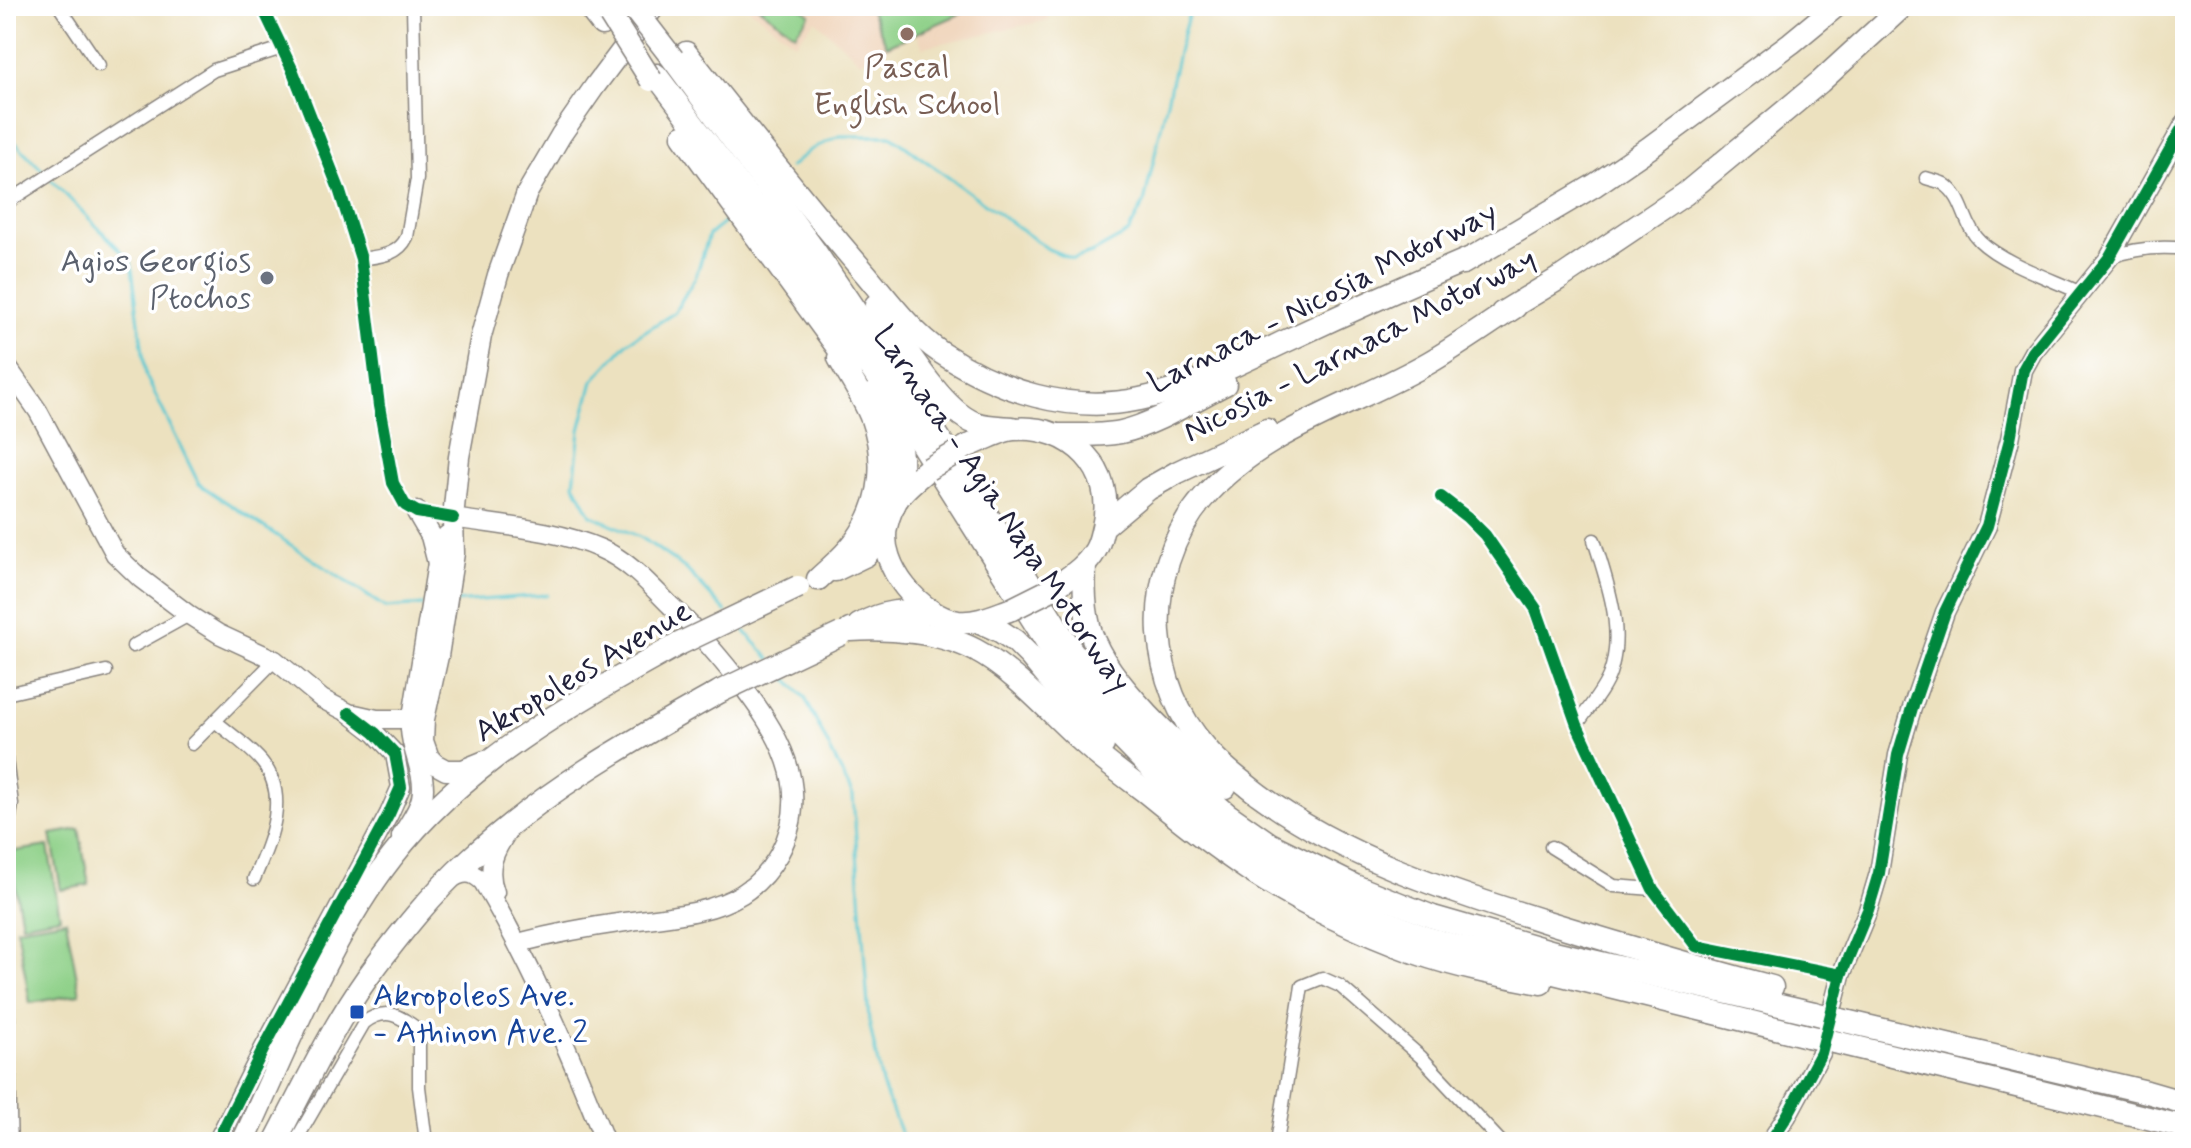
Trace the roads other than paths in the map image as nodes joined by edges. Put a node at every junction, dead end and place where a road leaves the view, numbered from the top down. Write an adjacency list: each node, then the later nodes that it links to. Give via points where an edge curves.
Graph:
1 (59, 6): 11 (street)
2 (262, 6): 9 (street)
3 (413, 6): 20 (street, via 417,179 407,237 390,254)
4 (632, 6): 10 (highway, Larnaca - Agia Napa Motorway, bridge)
5 (652, 6): 10 (highway); 30 (main road, via 527,193 481,336)
6 (1836, 6): 18 (highway, Larnaca - Nicosia Motorway, via 1649,148)
7 (1903, 6): 22 (highway, Nicosia - Larnaca Motorway, via 1685,194)
8 (601, 13): 12 (highway)
9 (282, 48): 16 (street, via 214,70); 20 (street)
10 (678, 54): 15 (highway); 66 (highway, Larnaca - Agia Napa Motorway, via 916,401 1072,651 1131,724 1227,814 1270,844 1433,917 1554,952)
11 (99, 65)
12 (651, 80): 23 (highway, via 721,188); 65 (highway, Larnaca - Agia Napa Motorway, via 796,260 894,402 1059,661 1164,782 1262,858 1346,905 1424,937)
13 (2185, 123): 19 (main road)
14 (1926, 178): 21 (street, via 1944,184 1962,204 1979,241 2005,259)
15 (804, 202): 18 (highway, via 937,350 990,382 1052,400 1104,404 1174,390); 25 (highway, via 941,397 977,424)
16 (6, 203)
17 (2185, 249): 19 (street, via 2129,250)
18 (1473, 257): 26 (highway, Larnaca - Nicosia Motorway, via 1412,293 1159,417 1125,431)
19 (2109, 258): 21 (main road)
20 (361, 259): 29 (street, via 393,483 405,505)
21 (2081, 293): 63 (main road, via 2023,370 1987,526 1945,612 1912,708 1898,755 1879,873)
22 (1515, 307): 31 (highway, Nicosia - Larnaca Motorway, via 1178,472); 67 (highway, via 1429,362 1266,444 1227,471 1202,498 1172,547 1163,579 1160,649 1170,689 1205,748 1234,776 1286,814 1366,858 1445,890)
23 (820, 322): 28 (highway, via 896,436 902,476); 36 (highway, via 872,419 881,485 860,535)
24 (6, 365): 39 (main road, via 38,411 115,554)
25 (1012, 428): 26 (highway); 28 (highway, bridge, via 928,469 903,489)
26 (1058, 435): 31 (highway, via 1096,469 1105,494)
27 (1441, 497): 49 (street, via 1485,535 1536,609)
28 (894, 505): 32 (highway)
29 (417, 512): 30 (street); 34 (main road)
30 (453, 518): 34 (main road); 37 (main road, via 454,553); 62 (main road, via 553,533 602,549 627,564 692,625 746,691 772,727 791,776 793,799 785,843 769,871 744,893 719,906)
31 (1104, 526): 35 (highway)
32 (885, 529): 36 (highway, Akropoleos Avenue, via 866,555); 38 (highway, via 899,578)
33 (1594, 540): 49 (street, via 1611,596 1617,646 1609,676)
34 (438, 563): 37 (main road)
35 (1085, 565): 40 (highway, bridge, via 1054,588); 66 (highway, via 1091,634 1123,687 1225,786 1285,826 1359,869 1442,901)
36 (808, 583): 51 (highway, Akropoleos Avenue, bridge, via 679,644)
37 (439, 604): 47 (main road)
38 (931, 613): 40 (highway, via 958,622); 41 (highway, via 889,612)
39 (189, 615): 42 (street); 43 (main road)
40 (978, 621): 53 (highway, via 1008,636 1031,657)
41 (846, 632): 53 (highway, via 899,630 973,648 1002,666 1087,746); 54 (highway, bridge, via 721,691 595,763)
42 (133, 646)
43 (275, 660): 46 (main road, via 322,699); 48 (street)
44 (106, 671): 45 (street)
45 (6, 694)
46 (349, 713): 47 (main road); 72 (main road, via 395,754 401,787)
47 (418, 719): 51 (main road, via 429,758 441,768 463,770); 57 (main road, via 411,741 423,790)
48 (215, 721): 50 (street); 58 (street, via 265,765 275,791 273,833)
49 (1577, 725): 60 (street)
50 (192, 744)
51 (496, 756): 57 (highway, Akropoleos Avenue)
52 (6, 759): 55 (street, via 12,804)
53 (1148, 794): 65 (highway, via 1251,871 1340,921 1405,948 1511,978)
54 (519, 818): 59 (highway); 61 (main road, via 492,861 491,879)
55 (6, 840)
56 (1551, 847): 60 (street, via 1614,886)
57 (393, 855): 73 (highway, Akropoleos Avenue, via 334,947)
58 (254, 879)
59 (449, 880): 61 (main road, via 462,873 477,876); 74 (highway, via 366,980)
60 (1653, 889): 63 (street, via 1696,946)
61 (506, 921): 62 (main road)
62 (518, 943): 77 (main road)
63 (1841, 975): 68 (main road)
64 (6, 978): 71 (street)
65 (1663, 1000): 68 (highway, Larnaca - Agia Napa Motorway)
66 (1786, 1005): 67 (highway, Larnaca - Agia Napa Motorway)
67 (1816, 1006): 68 (highway)
68 (1832, 1032): 69 (highway, via 2076,1067); 70 (highway, Larnaca - Agia Napa Motorway); 80 (main road)
69 (2185, 1103)
70 (2185, 1127)
71 (11, 1142)
72 (217, 1142)
73 (243, 1142)
74 (275, 1142)
75 (295, 1142): 76 (street, via 364,1023 385,1013 419,1030)
76 (426, 1142)
77 (605, 1142)
78 (1277, 1142): 79 (street, via 1302,986 1322,978 1340,986 1421,1057)
79 (1501, 1142)
80 (1770, 1142)

